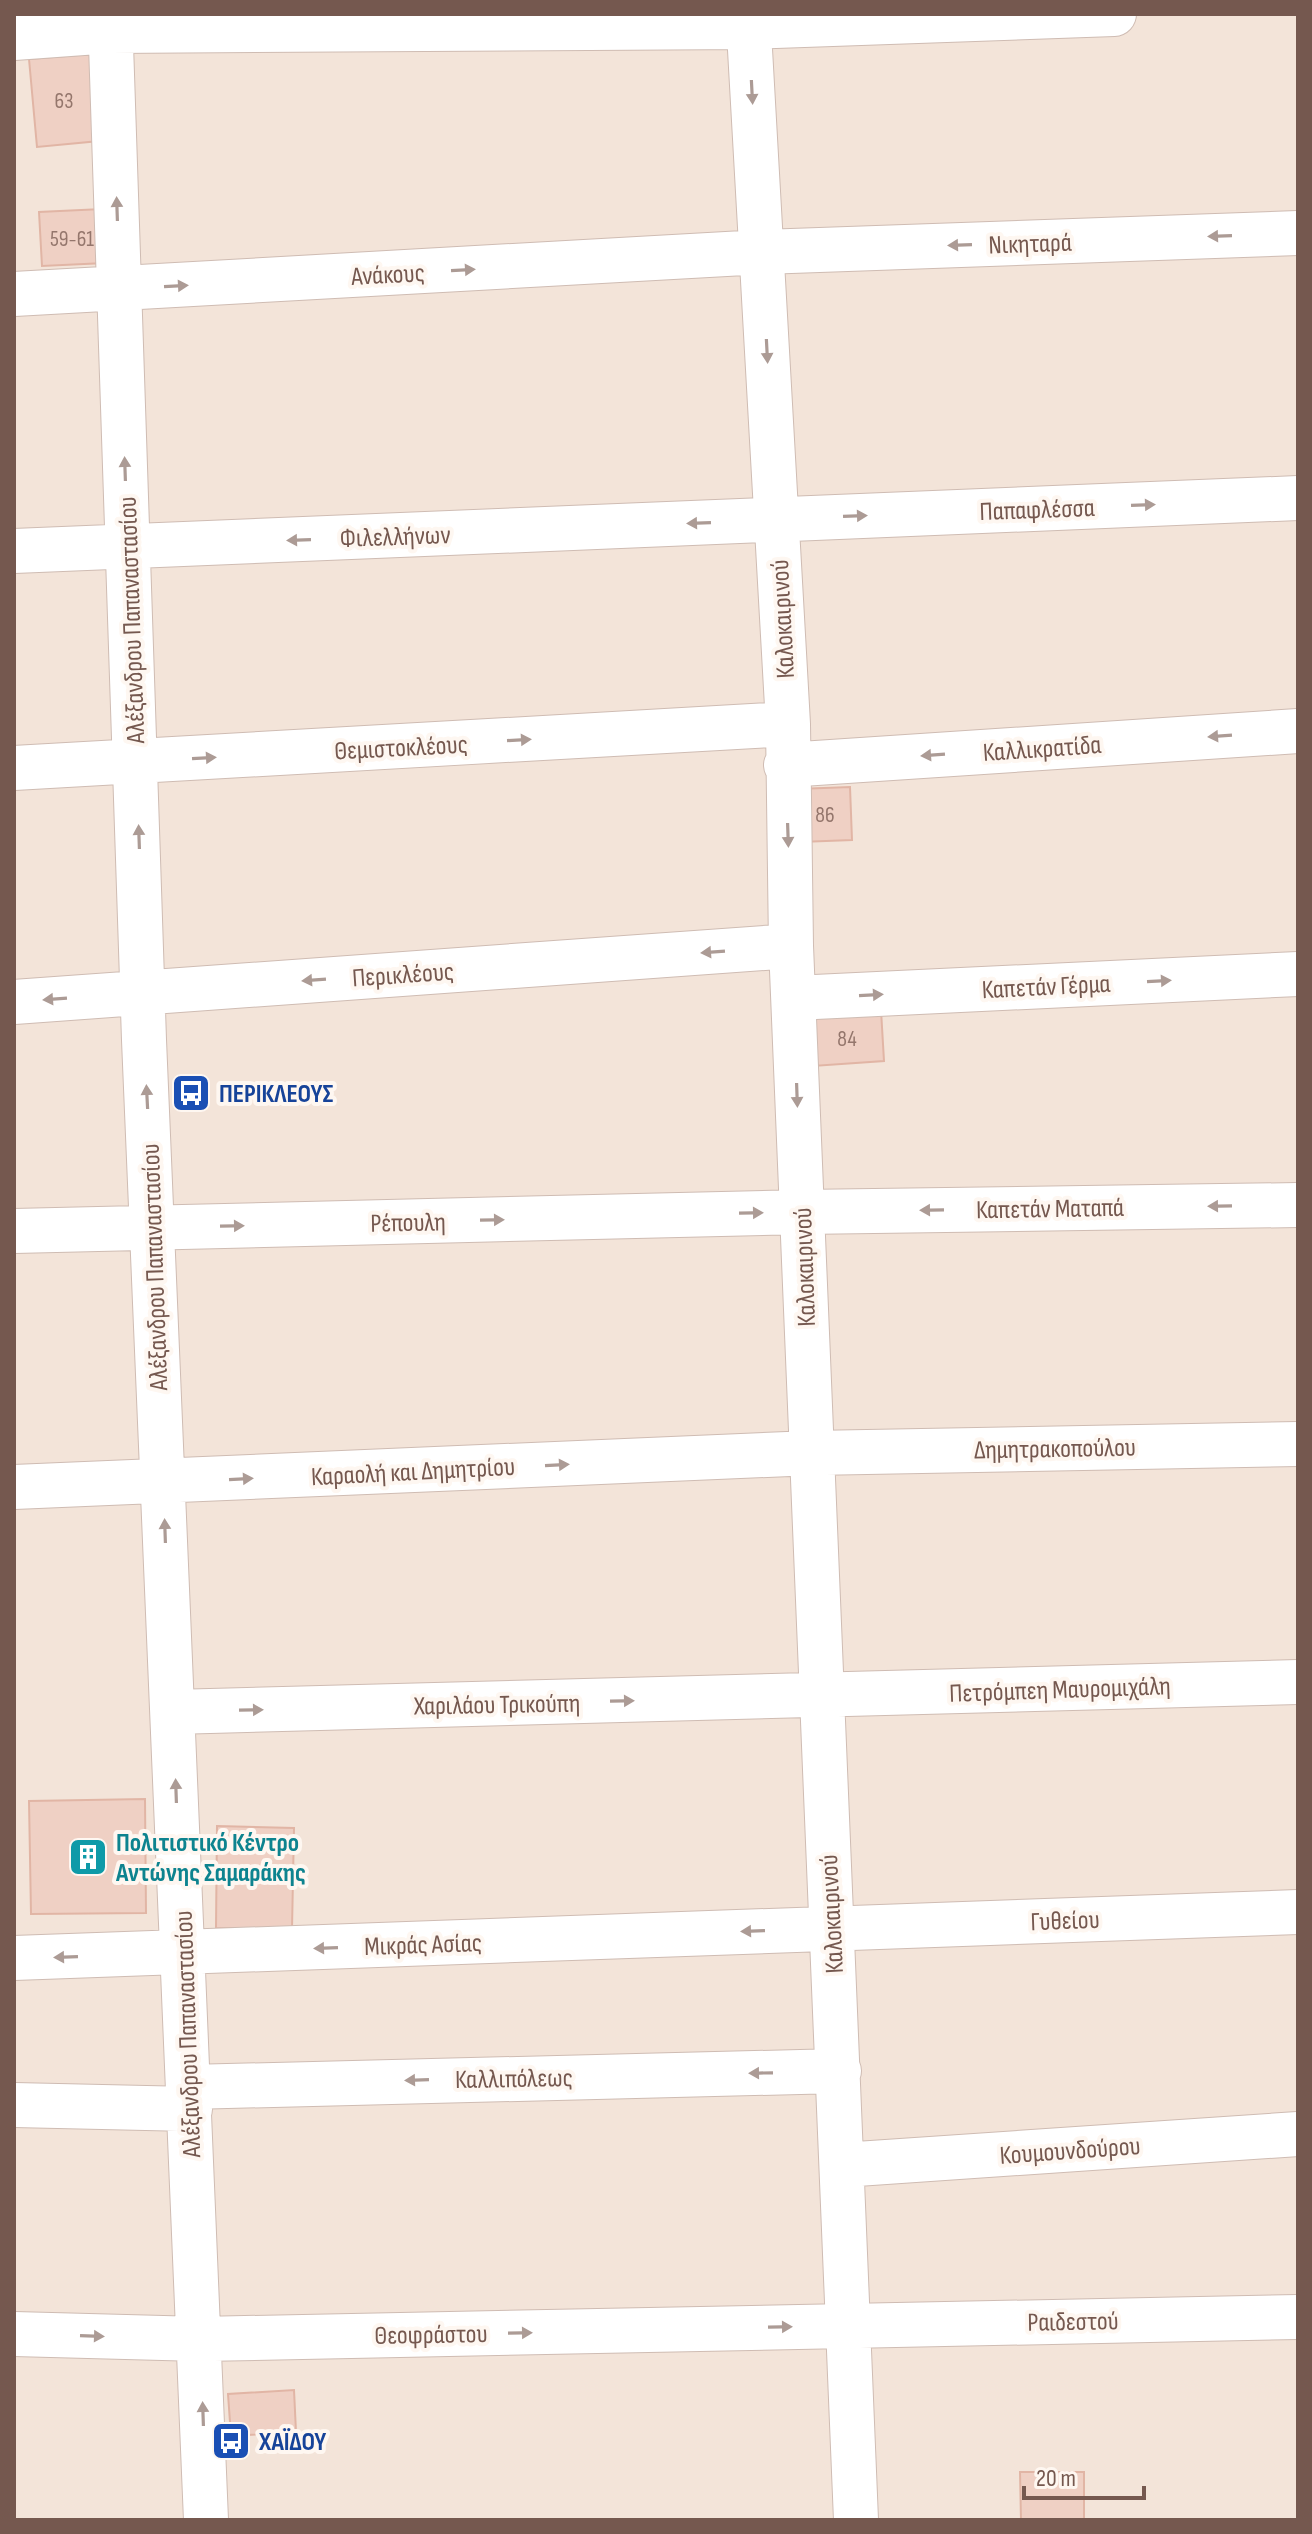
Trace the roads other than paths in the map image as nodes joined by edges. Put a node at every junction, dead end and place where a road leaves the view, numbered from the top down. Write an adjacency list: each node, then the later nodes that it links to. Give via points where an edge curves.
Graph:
1 (1114, 14): 2 (street)
2 (748, 21): 3 (street); 6 (street, Καλοκαιρινού, one-way to 6)
3 (111, 23): 4 (street); 7 (street, Αλέξανδρου Παπαναστασίου, one-way to 3)
4 (14, 38)
5 (1298, 233): 6 (street, Νικηταρά, one-way to 6)
6 (762, 252): 7 (street, Ανάκους, one-way to 6); 10 (street, Καλοκαιρινού, one-way to 10)
7 (120, 289): 8 (street, Ανάκους); 11 (street, Αλέξανδρου Παπαναστασίου, one-way to 7)
8 (14, 294)
9 (1298, 498): 10 (street, Παπαφλέσσα, one-way to 9)
10 (777, 520): 11 (street, Φιλελλήνων, one-way to 11); 14 (street, Καλοκαιρινού)
11 (128, 547): 12 (street, Φιλελλήνων); 15 (street, Αλέξανδρου Παπαναστασίου)
12 (14, 551)
13 (1298, 731): 14 (street, Καλλικρατίδα, one-way to 14)
14 (787, 745): 15 (street, Θεμιστοκλέους, one-way to 14); 17 (street, Καλοκαιρινού, one-way to 17)
15 (136, 762): 16 (street, Θεμιστοκλέους); 19 (street, Αλέξανδρου Παπαναστασίου, one-way to 15)
16 (14, 768)
17 (791, 946): 19 (street, Περικλέους, one-way to 19); 20 (street, Καλοκαιρινού)
18 (1298, 974): 20 (street, Καπετάν Γέρμα, one-way to 18)
19 (145, 993): 21 (street, Περικλέους, one-way to 21); 24 (street, Αλέξανδρου Παπαναστασίου, one-way to 19)
20 (794, 998): 23 (street, Καλοκαιρινού, one-way to 23)
21 (14, 1002)
22 (1298, 1205): 23 (street, Καπετάν Ματαπά, one-way to 23)
23 (802, 1212): 24 (street, Ρέπουλη, one-way to 23); 27 (street, Καλοκαιρινού)
24 (154, 1228): 25 (street, Ρέπουλη); 28 (street, Αλέξανδρου Παπαναστασίου)
25 (14, 1231)
26 (1298, 1444): 27 (street, Δημητρακοπούλου)
27 (812, 1453): 28 (street, Καραολή και Δημητρίου, one-way to 27); 31 (street, Καλοκαιρινού)
28 (163, 1482): 29 (street, Καραολή και Δημητρίου); 32 (street, Αλέξανδρου Παπαναστασίου, one-way to 28)
29 (14, 1487)
30 (1298, 1682): 31 (street, Πετρόμπεη Μαυρομιχάλη)
31 (822, 1696): 32 (street, Χαριλάου Τρικούπη, one-way to 31); 34 (street, Καλοκαιρινού)
32 (173, 1712): 35 (street, Αλέξανδρου Παπαναστασίου, one-way to 32)
33 (1298, 1912): 34 (street, Γυθείου)
34 (831, 1928): 35 (street, Μικράς Ασίας, one-way to 35); 37 (street, Καλοκαιρινού)
35 (183, 1954): 36 (street, Μικράς Ασίας, one-way to 36); 38 (street, Αλέξανδρου Παπαναστασίου)
36 (14, 1958)
37 (839, 2071): 38 (street, Καλλιπόλεως, one-way to 38); 41 (street, Καλοκαιρινού)
38 (189, 2098): 39 (street, Καλλιπόλεως); 45 (street, Αλέξανδρου Παπαναστασίου)
39 (14, 2105)
40 (1298, 2134): 41 (street, Κουμουνδούρου)
41 (842, 2165): 43 (street, Καλοκαιρινού)
42 (1298, 2317): 43 (street, Ραιδεστού)
43 (848, 2326): 45 (street, Θεοφράστου, one-way to 43); 47 (street, Καλοκαιρινού)
44 (14, 2334): 45 (street, Θεοφράστου, one-way to 45)
45 (200, 2339): 46 (street, Αλέξανδρου Παπαναστασίου, one-way to 45)
46 (206, 2520)
47 (856, 2520)

